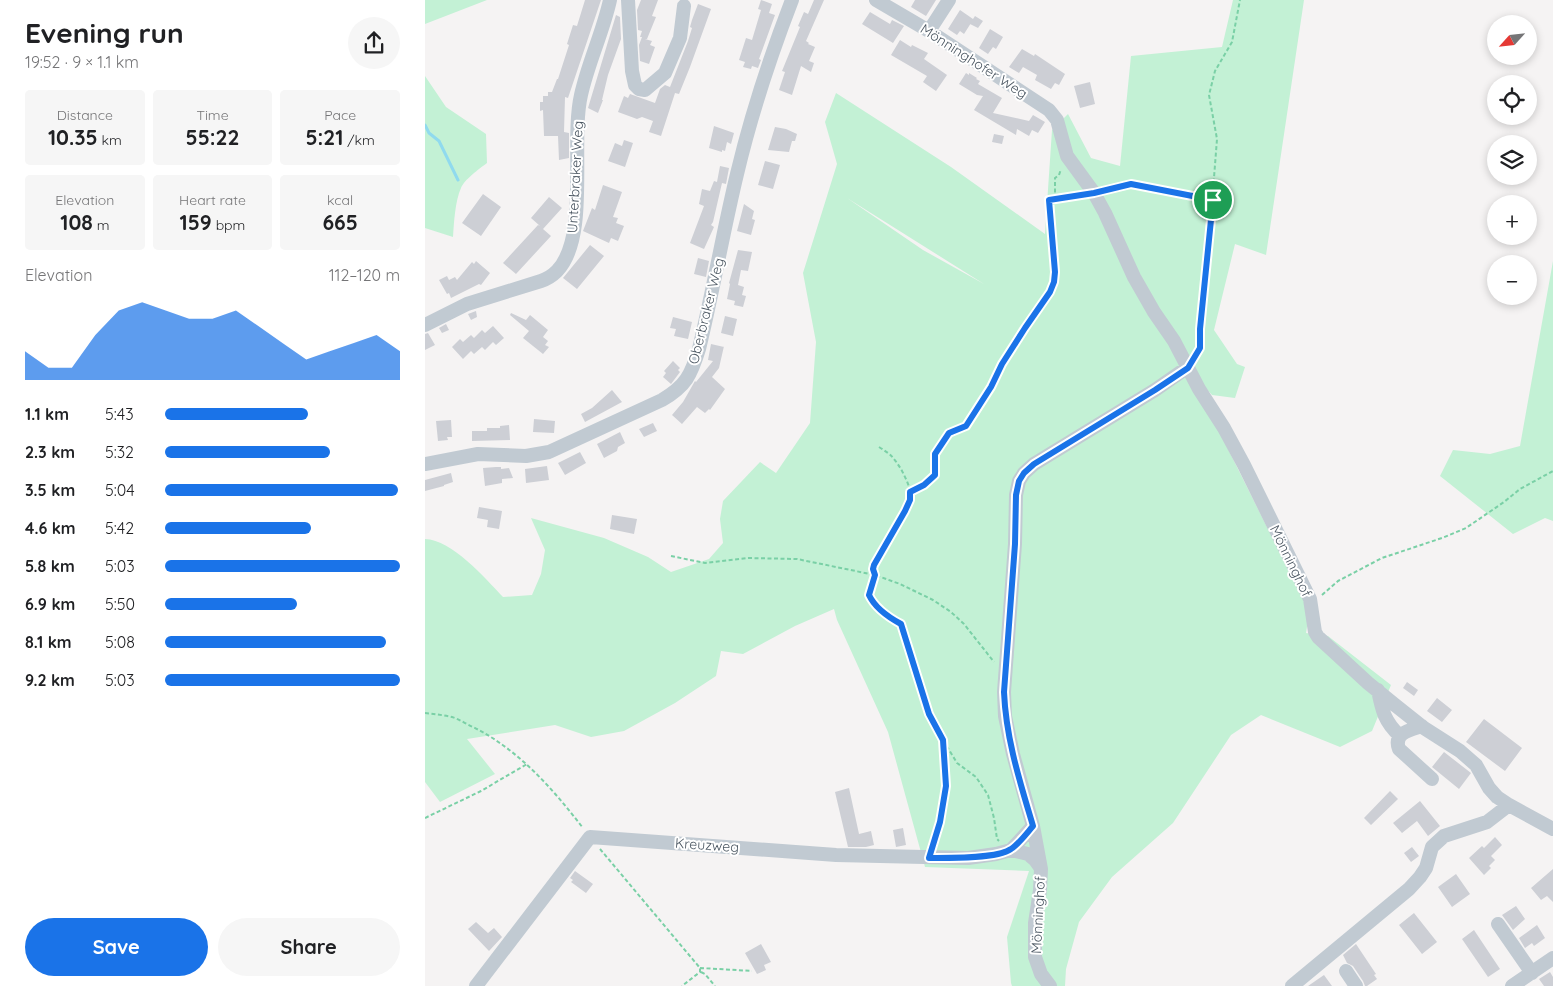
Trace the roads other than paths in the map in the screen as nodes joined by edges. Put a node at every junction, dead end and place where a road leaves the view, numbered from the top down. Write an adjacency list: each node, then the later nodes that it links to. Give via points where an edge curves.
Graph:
1 (610, 0): 9 (street, Unterbraker Weg, via 581,96 577,124 574,235 563,263 552,276 541,282 467,304)
2 (628, 0): 6 (street, via 632,71 635,85 645,90 665,73 681,38)
3 (792, 0): 11 (street, Oberbraker Weg, via 737,173 699,349 684,384 662,400 549,452 527,456 478,454)
4 (876, 0): 7 (street, Mönninghofer Weg)
5 (949, 0): 7 (street)
6 (684, 6)
7 (929, 31): 8 (street, Mönninghofer Weg, via 1049,110 1057,120)
8 (1060, 133): 10 (street, Mönninghof, via 1067,156 1094,193 1134,277 1175,341)
9 (425, 325)
10 (1188, 368): 12 (street, Mönninghof, via 1224,428 1310,599 1315,632 1327,647); 17 (street, Mönninghof, via 1034,464 1019,481 1004,673 1005,716)
11 (425, 464)
12 (1378, 690): 13 (street, Mönninghof); 14 (street, via 1383,713)
13 (1422, 726): 14 (street); 16 (street, Mönninghof, via 1460,750 1476,765 1497,797)
14 (1399, 736): 15 (street, via 1399,749)
15 (1432, 779)
16 (1509, 805): 18 (street, Mönninghof); 27 (street, via 1487,822 1444,836 1432,847 1426,868 1409,889)
17 (1033, 826): 19 (street); 20 (street, Mönninghof)
18 (1553, 829)
19 (1011, 850): 20 (street, via 1029,854); 25 (street, Kreuzweg, via 968,858 929,858 836,855 590,837)
20 (1041, 869): 26 (street, Mönninghof, via 1035,957)
21 (1498, 924): 24 (street)
22 (1553, 958): 24 (street)
23 (1346, 971): 28 (street)
24 (1532, 972): 29 (street)
25 (476, 986)
26 (1049, 986)
27 (1292, 986)
28 (1356, 986)
29 (1512, 986)

